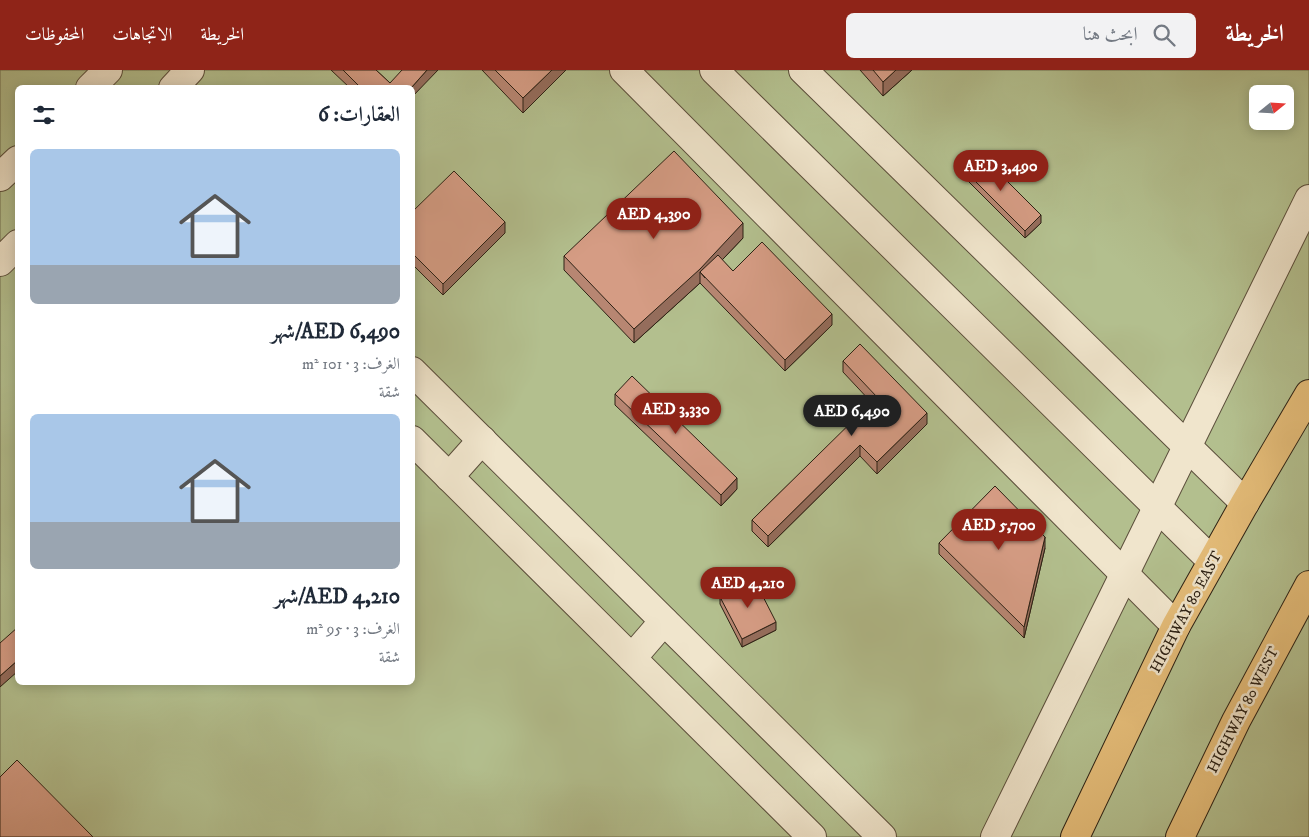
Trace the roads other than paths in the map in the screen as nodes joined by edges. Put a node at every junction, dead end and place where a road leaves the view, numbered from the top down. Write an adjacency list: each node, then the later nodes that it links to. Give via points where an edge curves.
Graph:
1 (108, 70): 6 (street)
2 (190, 70): 7 (street)
3 (624, 70): 22 (street)
4 (714, 70): 20 (street)
5 (803, 70): 17 (street)
6 (93, 85)
7 (176, 85)
8 (15, 163): 9 (street)
9 (0, 177)
10 (1309, 199): 17 (street)
11 (15, 247): 12 (street)
12 (0, 262)
13 (415, 374): 15 (street)
14 (1309, 394): 19 (highway, HIGHWAY 80 EAST)
15 (482, 440): 18 (street); 24 (street)
16 (415, 443): 18 (street)
17 (1186, 448): 19 (street); 20 (street)
18 (449, 477): 26 (street)
19 (1244, 503): 21 (highway, HIGHWAY 80 EAST)
20 (1157, 507): 21 (street); 22 (street)
21 (1212, 561): 25 (highway, HIGHWAY 80 EAST)
22 (1124, 573): 25 (street); 29 (street)
23 (1309, 585): 31 (highway, HIGHWAY 80 WEST, via 1236,721)
24 (664, 621): 26 (street); 28 (street)
25 (1176, 626): 30 (highway, HIGHWAY 80 EAST)
26 (632, 658): 27 (street)
27 (812, 837)
28 (882, 837)
29 (995, 837)
30 (1075, 837)
31 (1180, 837)

